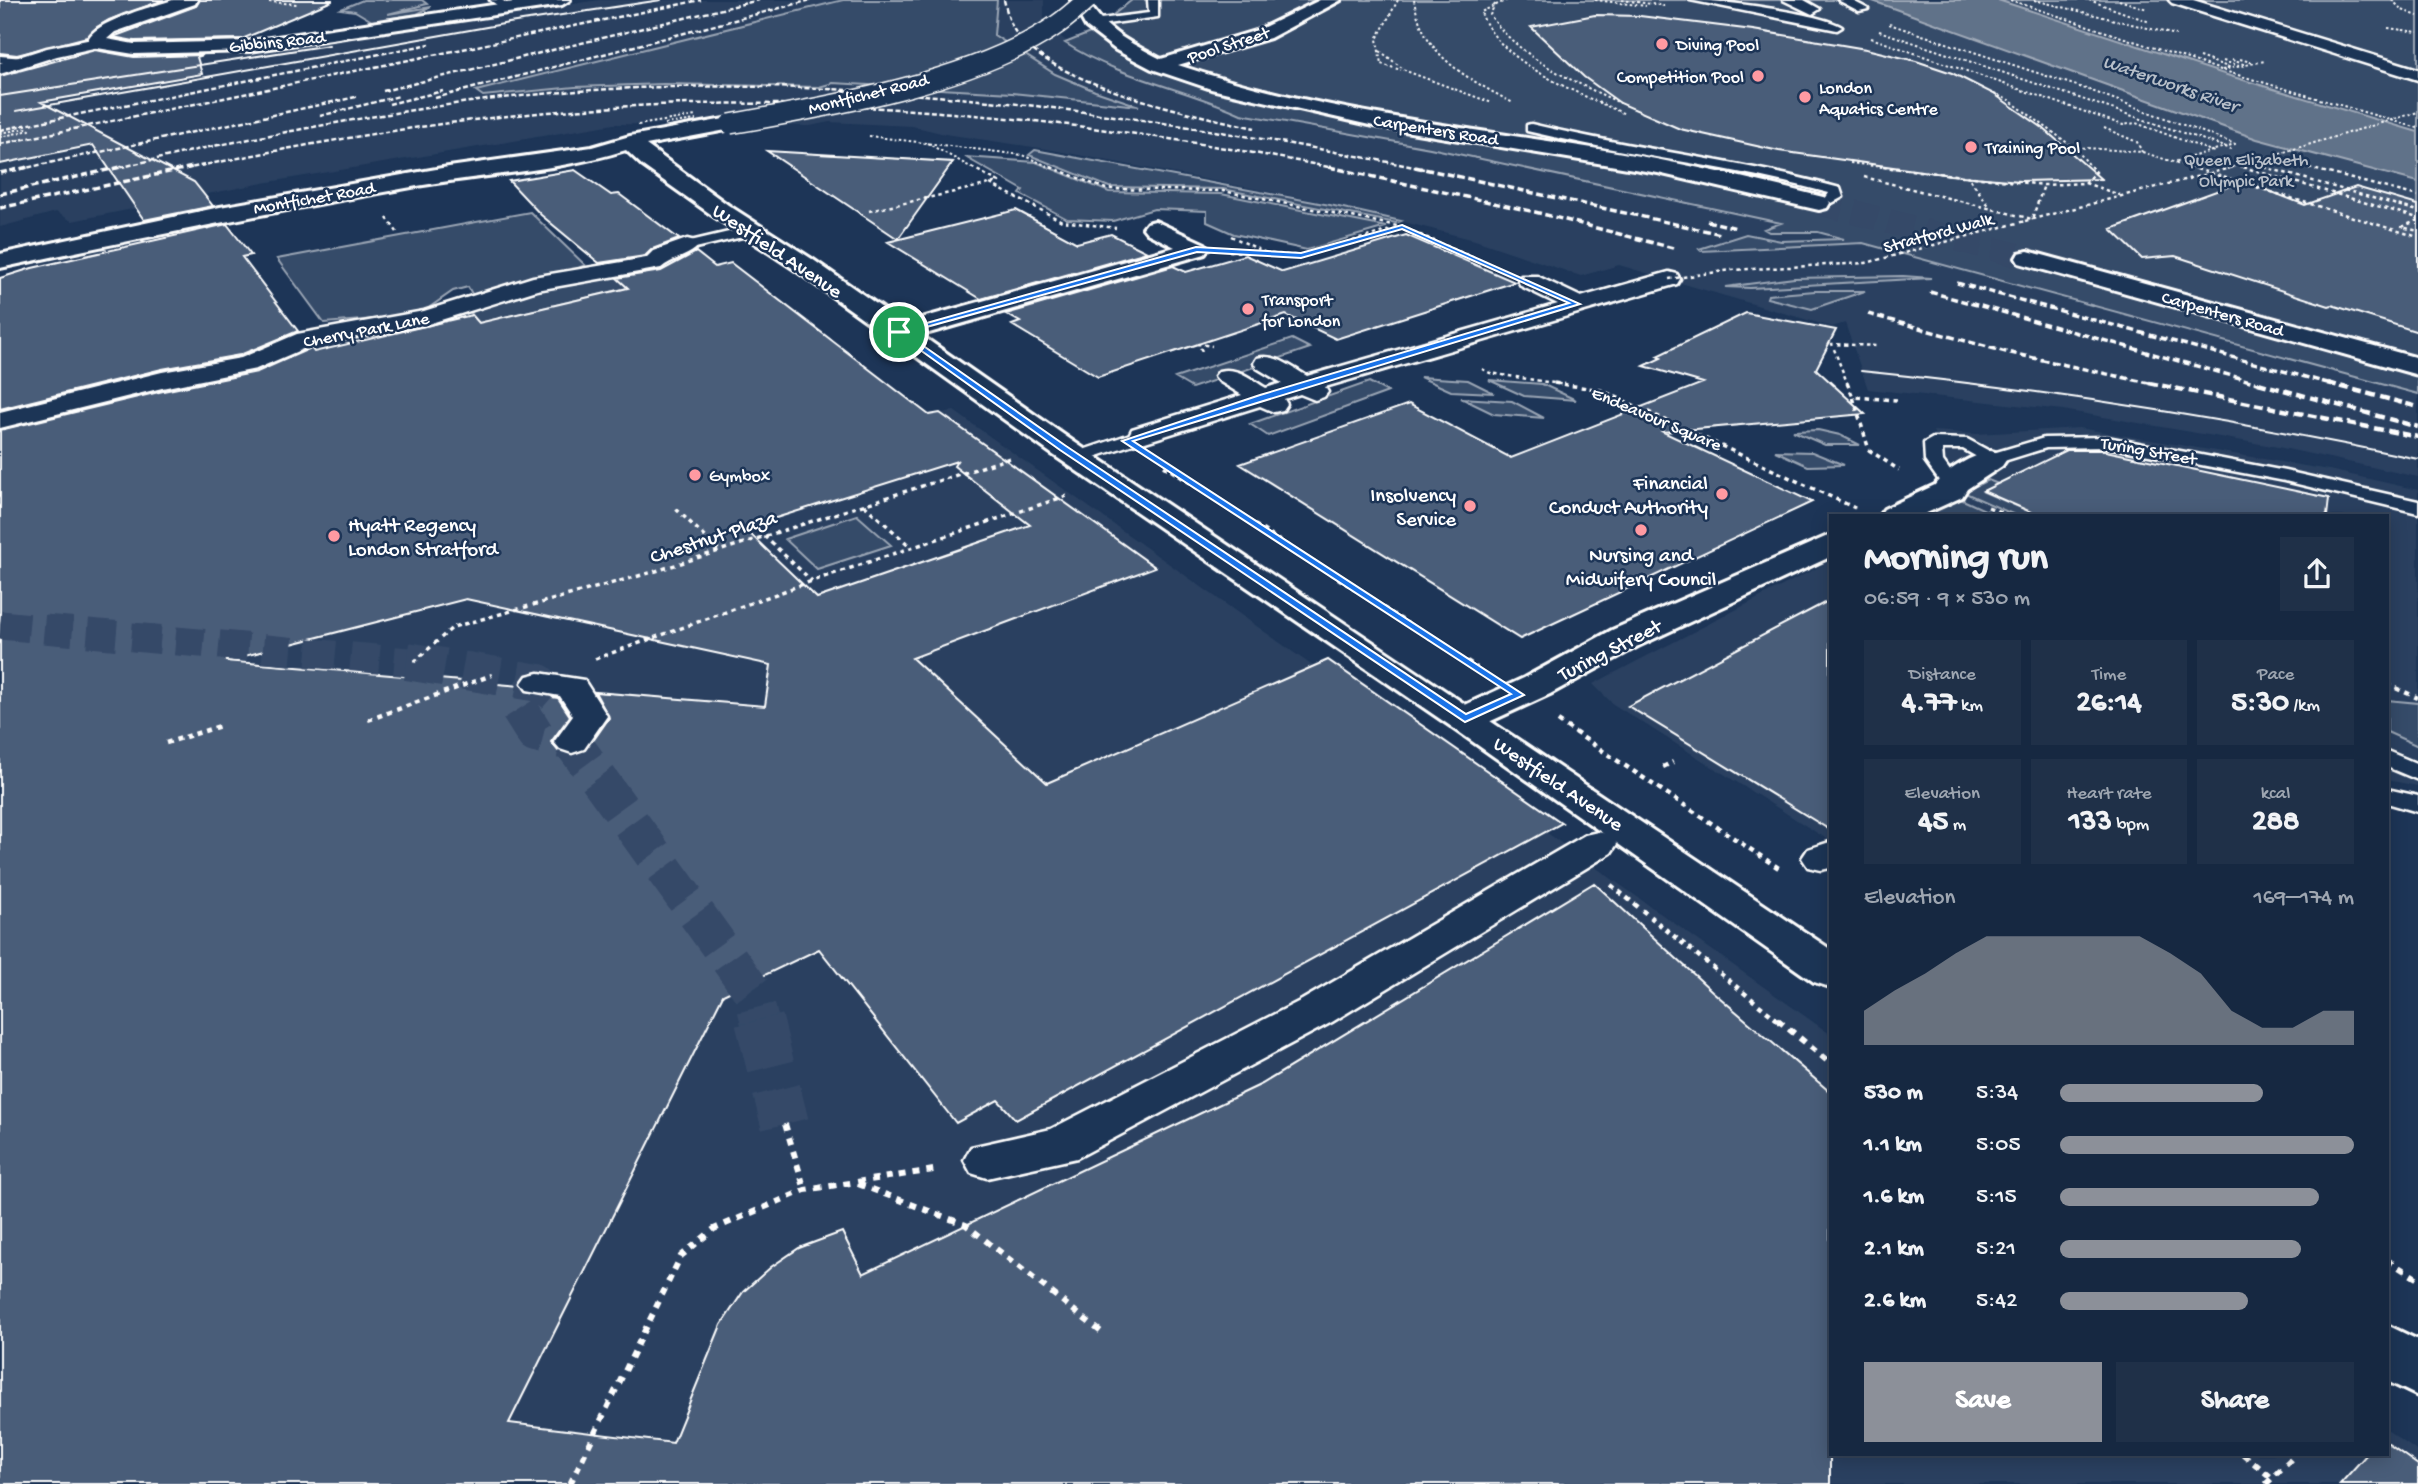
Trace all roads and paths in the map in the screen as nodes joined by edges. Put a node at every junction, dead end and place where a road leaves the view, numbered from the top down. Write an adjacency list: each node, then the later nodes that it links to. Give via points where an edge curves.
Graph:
1 (189, 0): 29 (street, via 109,29)
2 (562, 0): 18 (street, Gibbins Road)
3 (1079, 0): 25 (street, Carpenters Road)
4 (1087, 0): 59 (street, Montfichet Road, bridge, via 1053,30 1007,52 939,75 858,97)
5 (1153, 0): 25 (lane, via 1154,15)
6 (1333, 0): 39 (street, Pool Street, via 1264,34)
7 (1398, 0): 30 (path, via 1380,28)
8 (1414, 0): 50 (path, via 1419,27 1433,48 1458,70)
9 (1507, 0): 19 (path)
10 (1622, 0): 20 (path)
11 (1695, 0): 26 (lane)
12 (1791, 0): 21 (street)
13 (1843, 0): 22 (lane)
14 (2010, 0): 44 (path)
15 (2034, 0): 27 (path)
16 (2177, 0): 46 (street)
17 (2392, 0): 23 (path)
18 (510, 4): 29 (street, Gibbins Road, via 250,46 134,49)
19 (1495, 4): 48 (path, via 1490,15 1505,36 1550,68); 52 (path, via 1481,12 1481,20 1504,47 1555,80)
20 (1668, 6)
21 (1812, 9): 61 (path)
22 (1863, 9)
23 (2418, 16)
24 (1882, 22): 61 (path, via 2235,144)
25 (1092, 23): 39 (street, Carpenters Road, via 1122,46)
26 (1837, 27)
27 (2169, 34)
28 (1862, 38): 53 (path)
29 (97, 43): 35 (street)
30 (1380, 51): 45 (path); 45 (path, via 1381,64)
31 (2199, 57): 42 (path)
32 (0, 59): 35 (lane)
33 (2240, 59): 38 (path)
34 (2231, 60): 40 (path)
35 (24, 61): 43 (street)
36 (2223, 61): 41 (path)
37 (2262, 62): 38 (path)
38 (2255, 64): 40 (path)
39 (1159, 65): 77 (street, Carpenters Road, via 1218,85 1330,111 1658,166)
40 (2247, 65): 41 (path)
41 (2240, 66): 42 (path)
42 (2232, 68): 44 (path)
43 (0, 69)
44 (2221, 70): 55 (path)
45 (1406, 71): 49 (path)
46 (2418, 75)
47 (1994, 94): 60 (path)
48 (1620, 103)
49 (1495, 104)
50 (1521, 107)
51 (2418, 112): 67 (path, Stratford Walk, bridge)
52 (1632, 116)
53 (2123, 125): 63 (path, via 2104,128 2137,142); 64 (path, via 2136,123)
54 (1531, 128): 77 (lane, via 1835,191)
55 (2418, 128)
56 (0, 133): 56 (path, via 27,128 30,130)
57 (861, 136): 58 (path)
58 (924, 141): 79 (path, via 999,182); 84 (path, via 1022,155 1106,189 1223,191)
59 (630, 142): 88 (street, Westfield Avenue); 93 (street, Montfichet Road, via 557,146 362,177); 96 (street, Montfichet Road, via 595,153 220,214)
60 (2073, 147): 63 (path); 73 (path, via 2096,172)
61 (2225, 148): 62 (path); 64 (path)
62 (2231, 149)
63 (2142, 152): 66 (path)
64 (2214, 152): 66 (path)
65 (1840, 162): 72 (path)
66 (2174, 162): 70 (path)
67 (2251, 163): 68 (path, Stratford Walk, bridge); 80 (path)
68 (2240, 166): 70 (path, Stratford Walk, bridge); 83 (path)
69 (2309, 168): 76 (path)
70 (2209, 174): 75 (path, Stratford Walk); 87 (path)
71 (1856, 175): 78 (path)
72 (1969, 178): 74 (path); 78 (path)
73 (2085, 183): 74 (path); 75 (path)
74 (2044, 185): 82 (path)
75 (2122, 196): 82 (path, Stratford Walk)
76 (2418, 196)
77 (1826, 201)
78 (1989, 207): 82 (path)
79 (869, 211)
80 (2418, 211)
81 (384, 213): 89 (path)
82 (2032, 219): 97 (path, Stratford Walk, bridge, via 1866,263 1732,270)
83 (2418, 219): 85 (path)
84 (1402, 227): 94 (path, via 1301,256); 98 (path)
85 (2402, 227): 87 (path); 90 (path)
86 (1155, 228): 94 (street)
87 (2394, 230): 91 (path)
88 (750, 231): 92 (lane); 100 (street, Westfield Avenue)
89 (397, 232)
90 (2418, 232)
91 (2418, 237)
92 (687, 246): 111 (street, Cherry Park Lane, via 653,263 533,284 428,317 306,339 247,364)
93 (0, 248)
94 (1196, 249): 100 (street)
95 (2028, 258): 104 (street, Carpenters Road)
96 (0, 261)
97 (1669, 279): 99 (street)
98 (1528, 281): 99 (street)
99 (1576, 304): 101 (street)
100 (899, 332): 114 (street, Westfield Avenue)
101 (1434, 346): 106 (street); 123 (path, Endeavour Square, via 1490,373 1601,390)
102 (1877, 346): 108 (path, via 1832,344)
103 (1265, 363): 106 (street)
104 (2418, 367)
105 (1228, 376): 107 (street)
106 (1313, 391): 107 (street)
107 (1263, 397): 110 (street); 112 (street)
108 (1853, 397): 109 (path); 116 (path, via 1869,450)
109 (1897, 400)
110 (1285, 411)
111 (0, 420)
112 (1134, 438): 114 (lane); 134 (path)
113 (1015, 456): 119 (path, Chestnut Plaza)
114 (1077, 458): 136 (street, Westfield Avenue)
115 (1992, 460): 116 (street, Turing Street); 116 (lane, via 1967,444 1933,443); 118 (lane, Turing Street, via 2044,443 2107,442)
116 (1945, 490): 124 (street, Turing Street)
117 (1076, 492): 127 (path)
118 (2379, 498): 120 (lane); 121 (lane, Turing Street)
119 (864, 505): 125 (path, Chestnut Plaza); 127 (path)
120 (2356, 505)
121 (2418, 507)
122 (676, 509): 128 (path)
123 (1863, 511)
124 (1899, 514)
125 (764, 536): 128 (path, Chestnut Plaza); 129 (path)
126 (1829, 545): 134 (street, Turing Street, via 1625,638)
127 (912, 547): 129 (path)
128 (720, 550): 130 (path, Chestnut Plaza, via 453,627)
129 (812, 581): 132 (path)
130 (414, 662)
131 (492, 675): 137 (path)
132 (538, 683): 139 (street, via 572,687 590,716)
133 (2389, 685): 135 (path)
134 (1519, 695): 136 (street, Turing Street); 148 (path)
135 (2418, 698)
136 (1465, 719): 149 (street, Westfield Avenue)
137 (368, 720)
138 (220, 726): 140 (path)
139 (572, 742)
140 (166, 743)
141 (2389, 759): 144 (lane)
142 (1673, 762): 143 (path)
143 (1663, 767)
144 (2418, 773)
145 (2389, 797): 146 (lane)
146 (2418, 804)
147 (1603, 862): 150 (path, via 1616,891); 152 (street, via 1061,1145)
148 (1787, 874)
149 (1829, 970)
150 (1829, 1062)
151 (785, 1124): 154 (path)
152 (987, 1160): 153 (path)
153 (857, 1184): 154 (path); 157 (path, via 966,1225)
154 (805, 1190): 163 (path, via 714,1229 681,1256)
155 (2389, 1261): 156 (path)
156 (2418, 1279)
157 (1105, 1335)
158 (2389, 1351): 159 (street)
159 (2418, 1371)
160 (2245, 1456): 162 (path)
161 (2294, 1456): 162 (path)
162 (2269, 1481)
163 (570, 1484)

